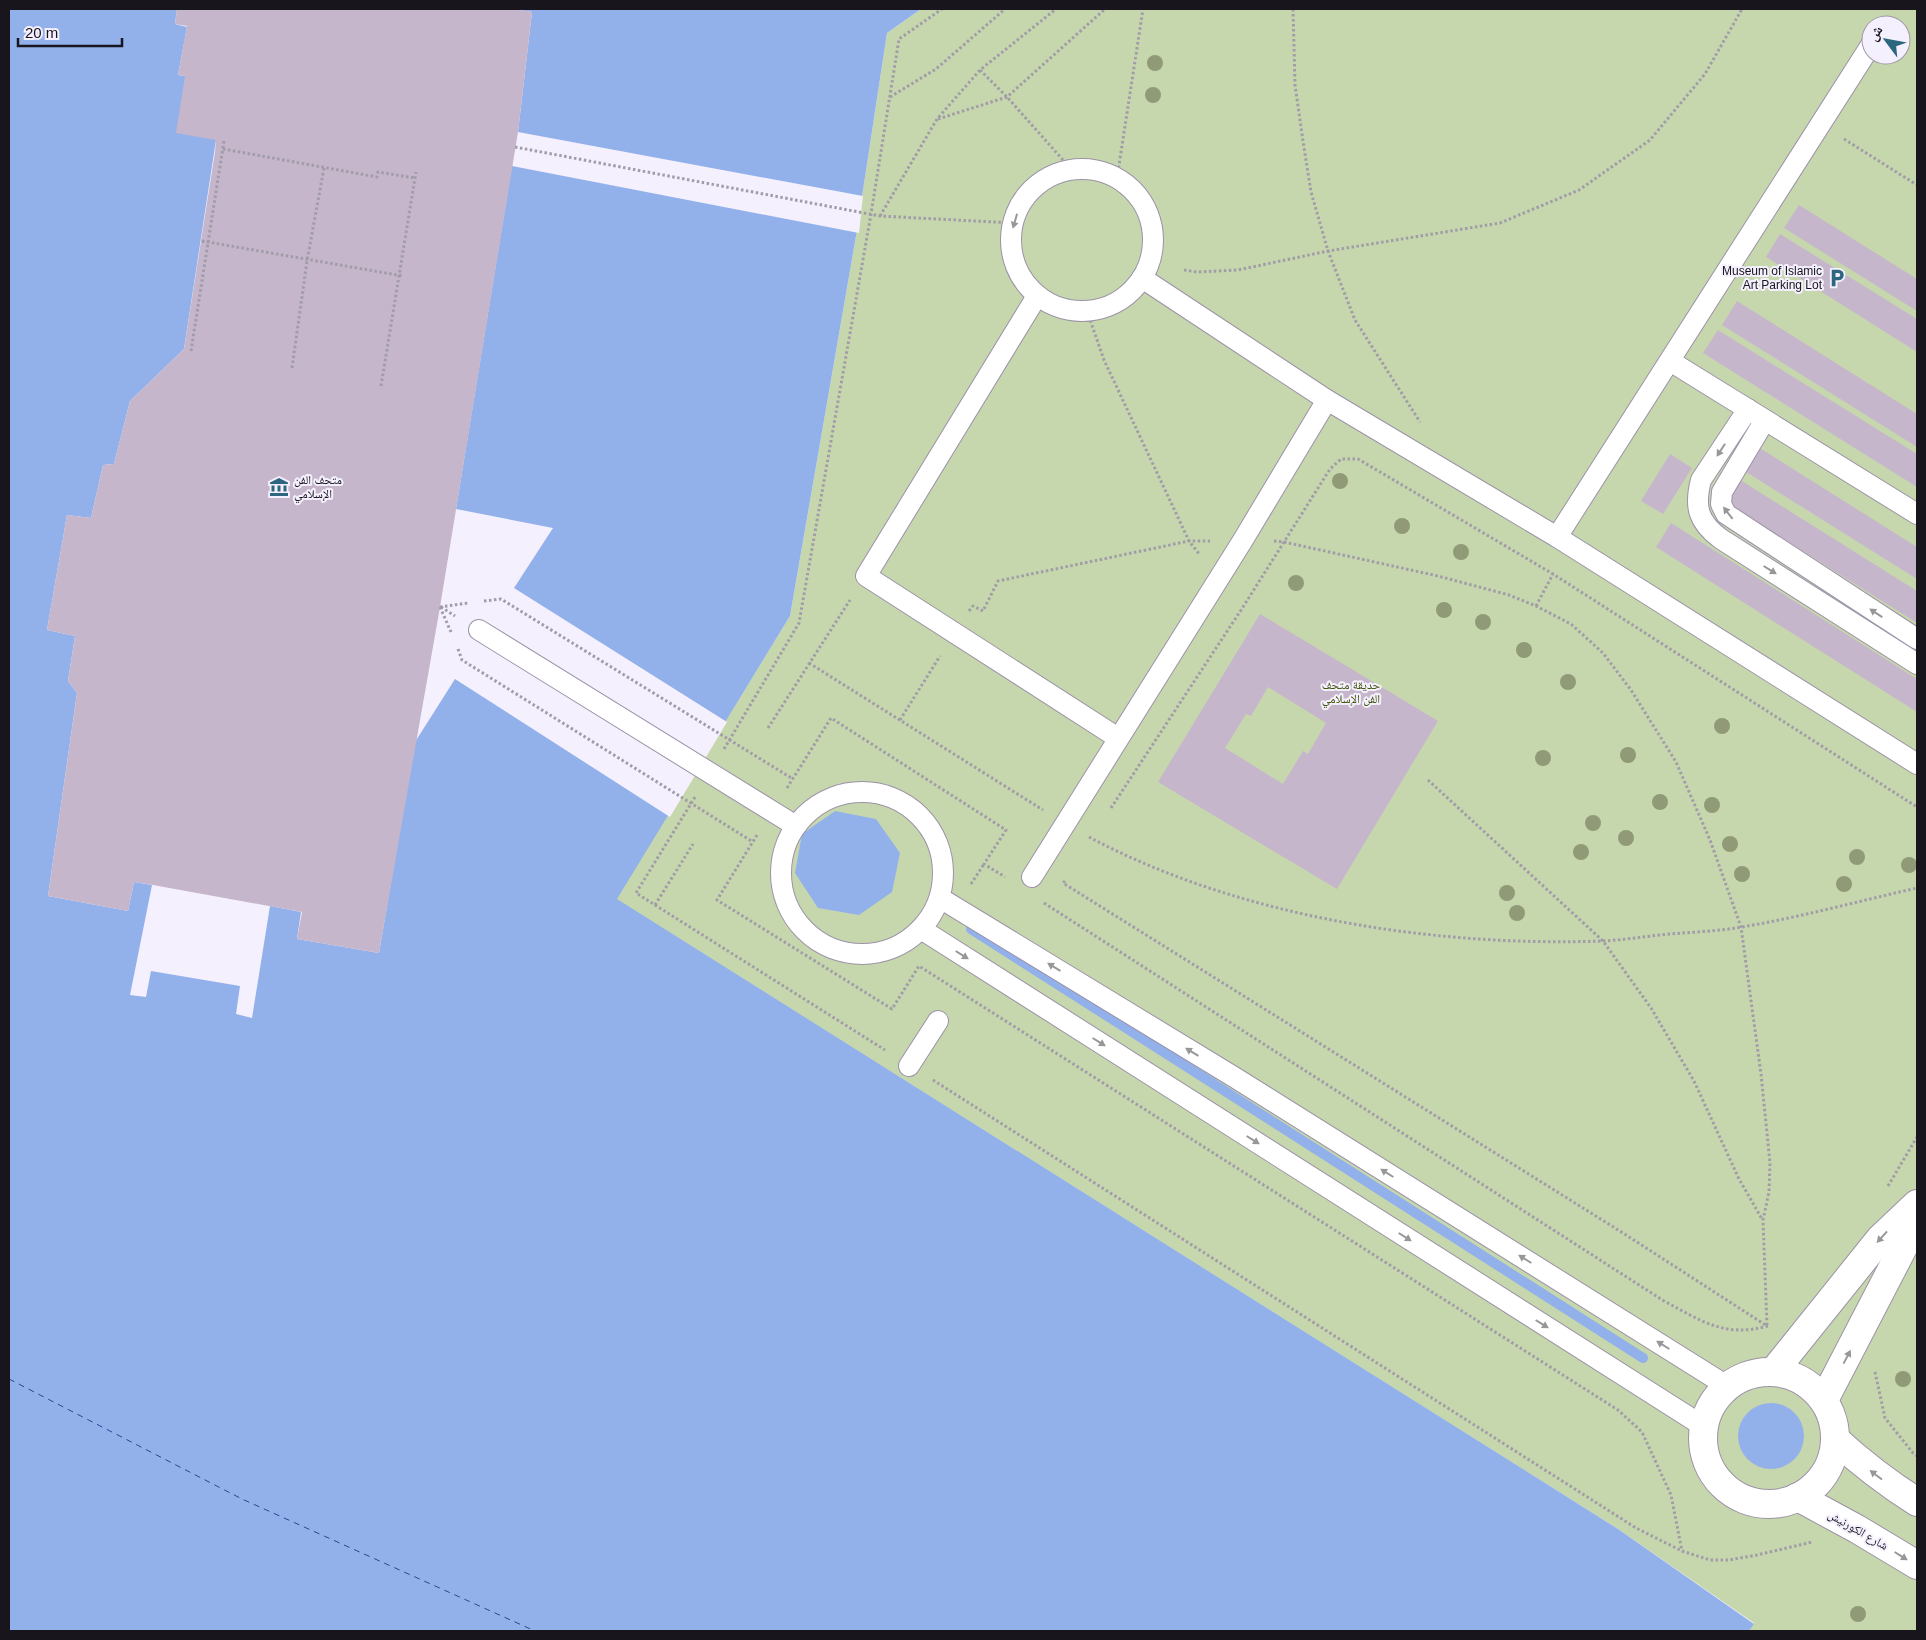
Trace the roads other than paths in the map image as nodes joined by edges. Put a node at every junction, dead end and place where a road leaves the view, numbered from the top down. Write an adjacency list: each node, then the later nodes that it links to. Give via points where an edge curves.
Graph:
1 (1861, 61): 4 (lane)
2 (1142, 278): 3 (lane, via 1132,292 1119,301 1087,311 1052,305); 3 (lane, one-way to 3, via 1151,257 1153,239 1143,204 1132,189 1117,178 1087,169 1071,170 1040,182 1028,193 1013,222 1012,255 1017,270); 5 (lane)
3 (1037, 296): 13 (lane, via 866,576)
4 (1670, 361): 6 (lane); 9 (lane)
5 (1327, 400): 9 (lane); 13 (lane)
6 (1748, 409): 7 (lane); 12 (lane, one-way to 12, via 1701,480 1698,507 1702,520 1721,539)
7 (1765, 420): 8 (lane); 11 (lane, one-way to 7, via 1726,514 1721,504 1722,492)
8 (1917, 514)
9 (1557, 537): 14 (lane)
10 (479, 630): 15 (lane)
11 (1917, 640)
12 (1917, 664)
13 (1118, 738): 16 (lane)
14 (1917, 764)
15 (796, 826): 17 (lane, via 812,809 832,797 854,792 880,793 905,803 926,821 939,844 944,871); 18 (lane, via 787,843 782,867 783,891 792,914 807,933 828,946 851,954 866,954 896,947)
16 (1032, 876)
17 (940, 898): 18 (lane); 24 (lane, one-way to 17, via 1234,1077)
18 (921, 929): 26 (lane, one-way to 26)
19 (938, 1021): 20 (lane)
20 (909, 1066)
21 (1917, 1204): 23 (street, one-way to 23, via 1880,1239)
22 (1917, 1213): 25 (street, one-way to 22, via 1908,1238)
23 (1774, 1371): 24 (street, via 1757,1372); 25 (street, via 1793,1376)
24 (1727, 1386): 26 (street, via 1716,1397)
25 (1824, 1400): 27 (street, via 1832,1418)
26 (1703, 1426): 28 (street, via 1703,1447 1709,1467 1721,1484 1738,1497 1764,1504 1778,1504)
27 (1835, 1439): 28 (street, via 1825,1473); 29 (street, one-way to 27, via 1884,1481)
28 (1798, 1497): 30 (street, شارع الكورنيش, one-way to 30)
29 (1917, 1502)
30 (1917, 1565)

